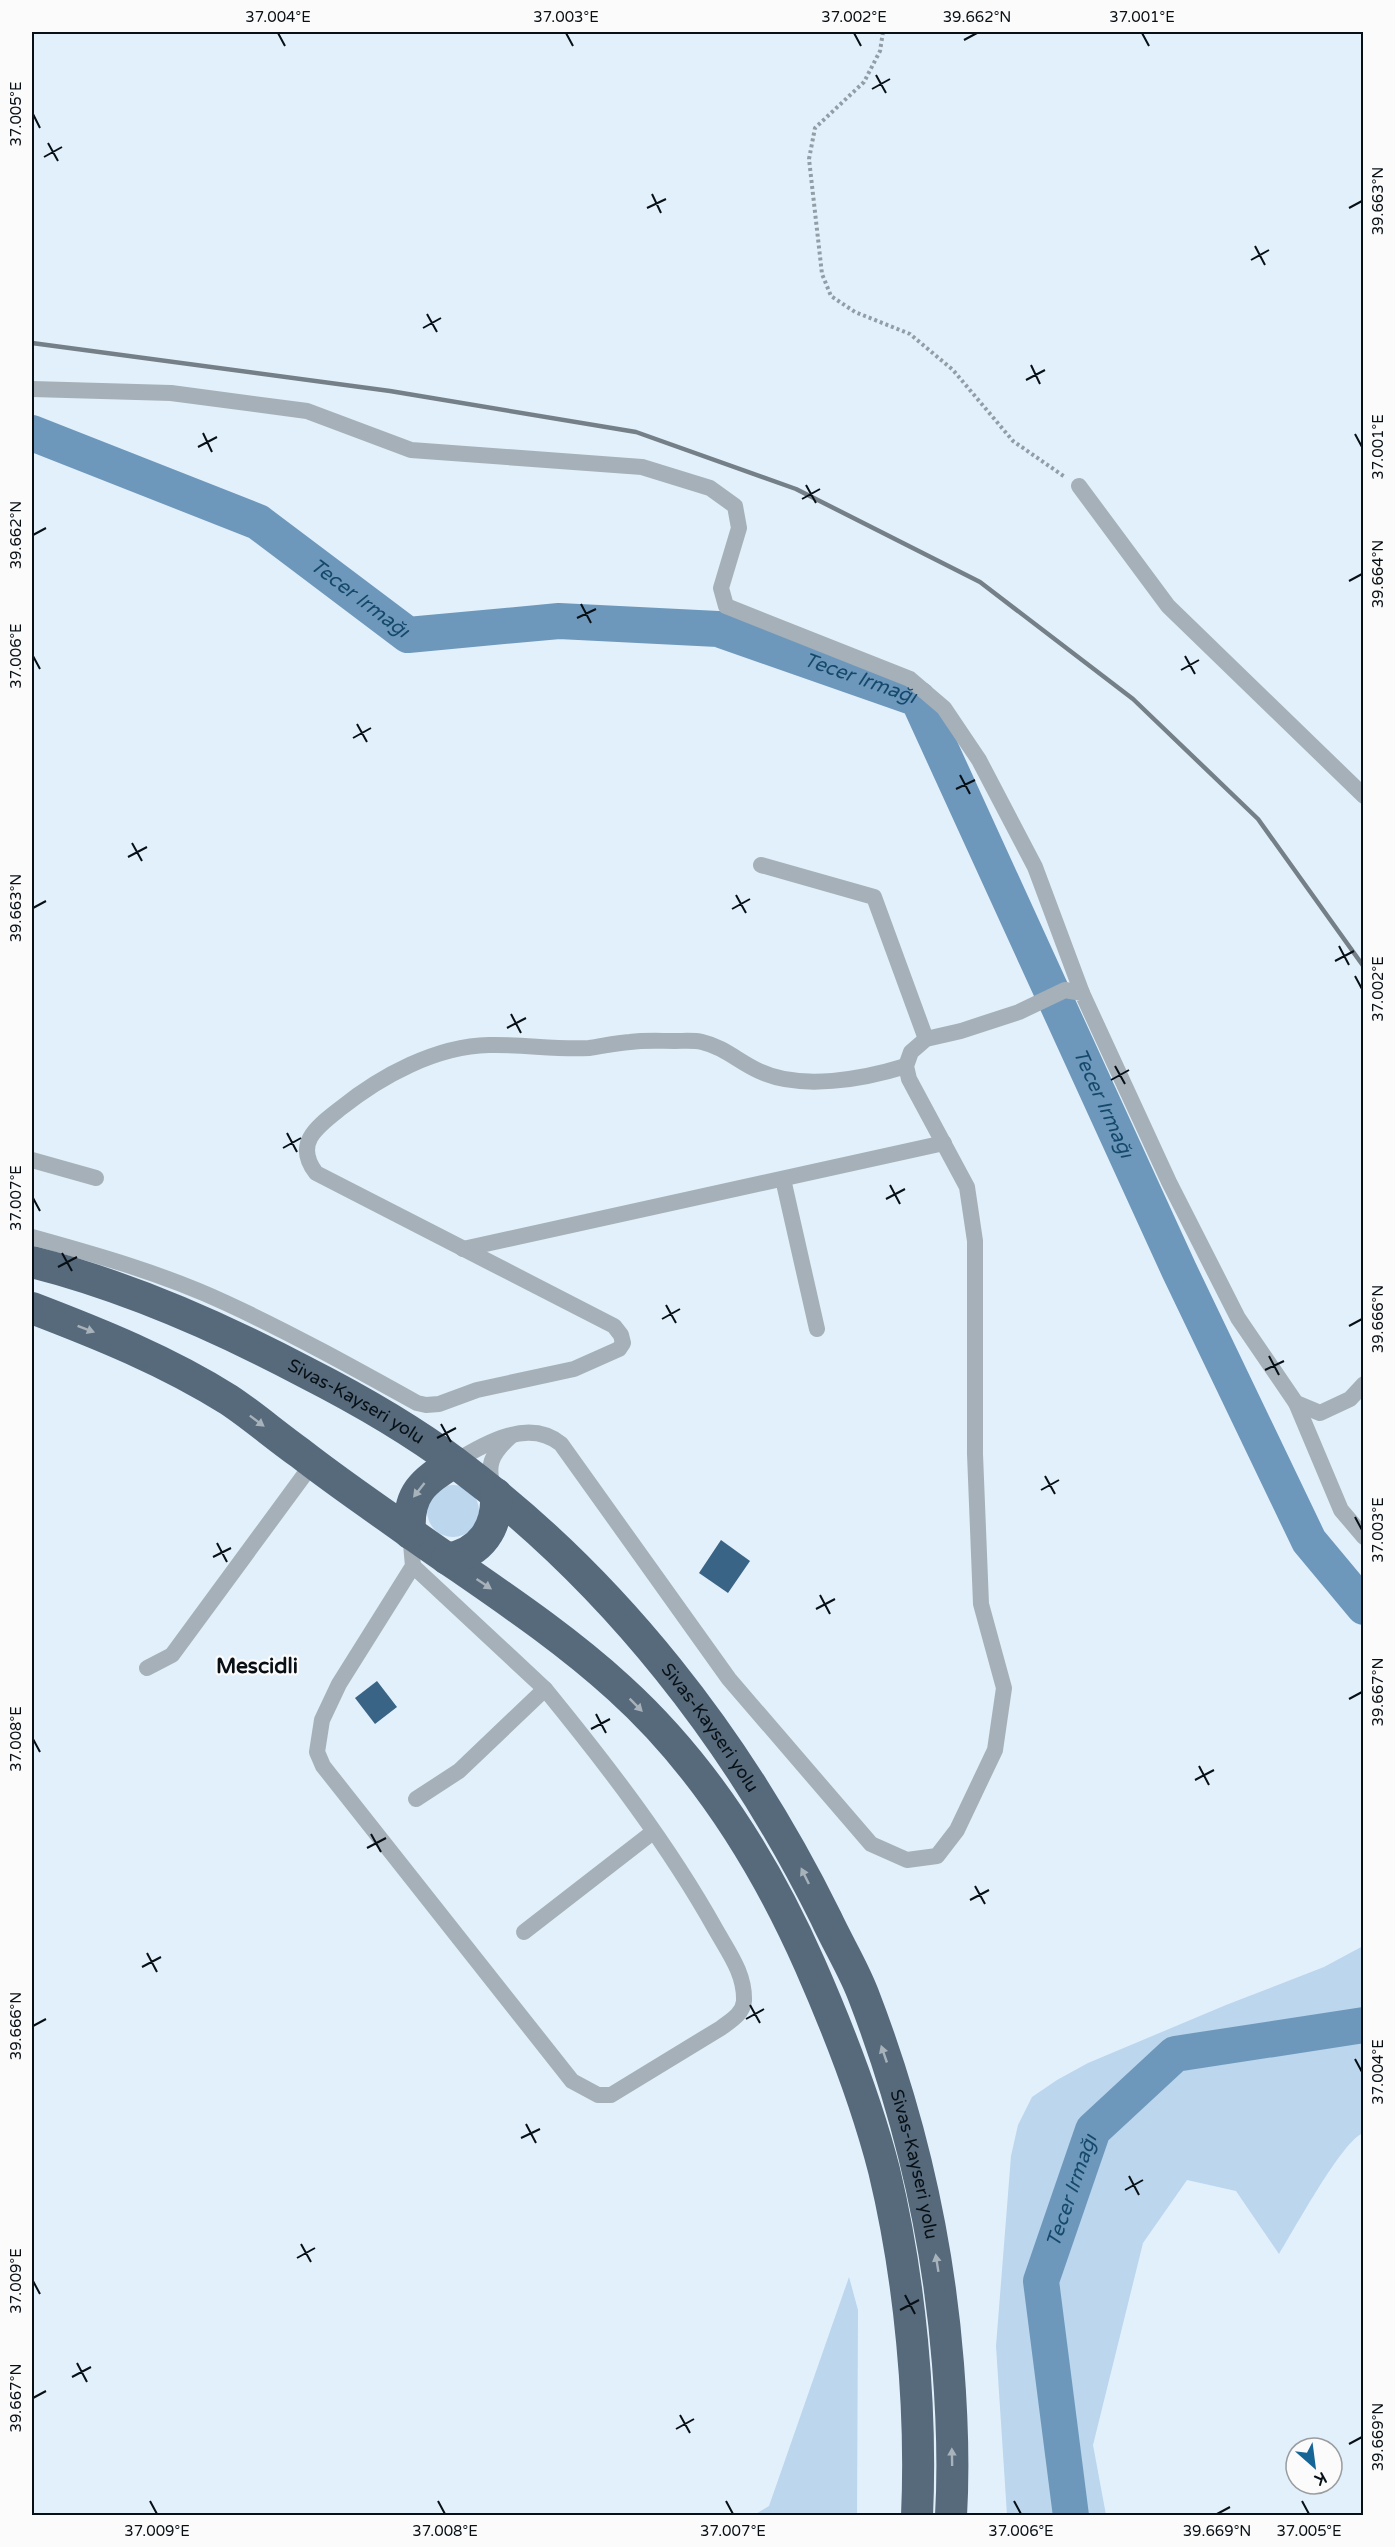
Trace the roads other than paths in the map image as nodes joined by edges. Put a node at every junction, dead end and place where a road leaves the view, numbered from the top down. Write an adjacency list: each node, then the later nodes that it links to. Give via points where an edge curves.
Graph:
1 (32, 388): 5 (street, via 171,393 307,411 411,450 642,467 710,488 735,506 739,528 720,588 726,606 910,679 944,708 979,760 1035,867)
2 (1079, 486): 3 (street, via 1167,606)
3 (1364, 796)
4 (761, 865): 6 (street, via 874,897)
5 (1074, 992): 6 (street); 18 (street, via 1238,1318)
6 (926, 1039): 7 (street, via 911,1052)
7 (906, 1066): 8 (street); 13 (street, via 864,1077 794,1080 758,1071 700,1041 563,1049 486,1045 423,1060 391,1075 350,1100 312,1132 307,1156 316,1173)
8 (944, 1143): 11 (street); 19 (street, via 967,1187 975,1241 975,1454 981,1604 1004,1688 994,1750 957,1830 937,1856 907,1860 871,1844 729,1679 561,1444 545,1433)
9 (32, 1160): 10 (street)
10 (96, 1178)
11 (783, 1179): 13 (street); 16 (street)
12 (32, 1237): 13 (street, via 162,1277 225,1302 426,1405 574,1369 619,1349 623,1343 614,1326)
13 (463, 1249)
14 (32, 1262): 20 (highway, Sivas-Kayseri yolu, via 167,1306 263,1349 380,1411)
15 (32, 1308): 21 (highway, Sivas-Kayseri yolu, one-way to 21, via 169,1366 230,1401)
16 (817, 1329)
17 (1364, 1384): 18 (street, via 1350,1399 1320,1413)
18 (1296, 1403): 24 (street, via 1341,1510)
19 (511, 1435): 20 (street); 22 (street, via 491,1461 489,1476)
20 (454, 1462): 22 (highway, Sivas-Kayseri yolu); 23 (highway, one-way to 23, via 416,1493 410,1510)
21 (313, 1463): 23 (highway, Sivas-Kayseri yolu); 27 (street, via 172,1655)
22 (496, 1494): 25 (highway, via 496,1518 489,1532 465,1554); 33 (highway, Sivas-Kayseri yolu, one-way to 22, via 949,2380 937,2259 894,2082 862,1991 789,1846 698,1707 581,1572)
23 (410, 1533): 25 (highway, Sivas-Kayseri yolu); 26 (street)
24 (1364, 1538)
25 (447, 1559): 26 (street); 32 (highway, Sivas-Kayseri yolu, one-way to 32, via 540,1622 647,1715 702,1778 746,1840 788,1917 832,2014 860,2093 883,2169 899,2243 914,2369)
26 (412, 1566): 28 (street); 30 (street, via 339,1684 322,1720 317,1752 323,1766 572,2081 598,2094 611,2096 721,2028 744,2005 739,1971 698,1898)
27 (147, 1668)
28 (545, 1689): 29 (street, via 459,1771); 30 (street)
29 (416, 1799)
30 (653, 1832): 31 (street)
31 (524, 1932)
32 (917, 2516)
33 (951, 2516)

